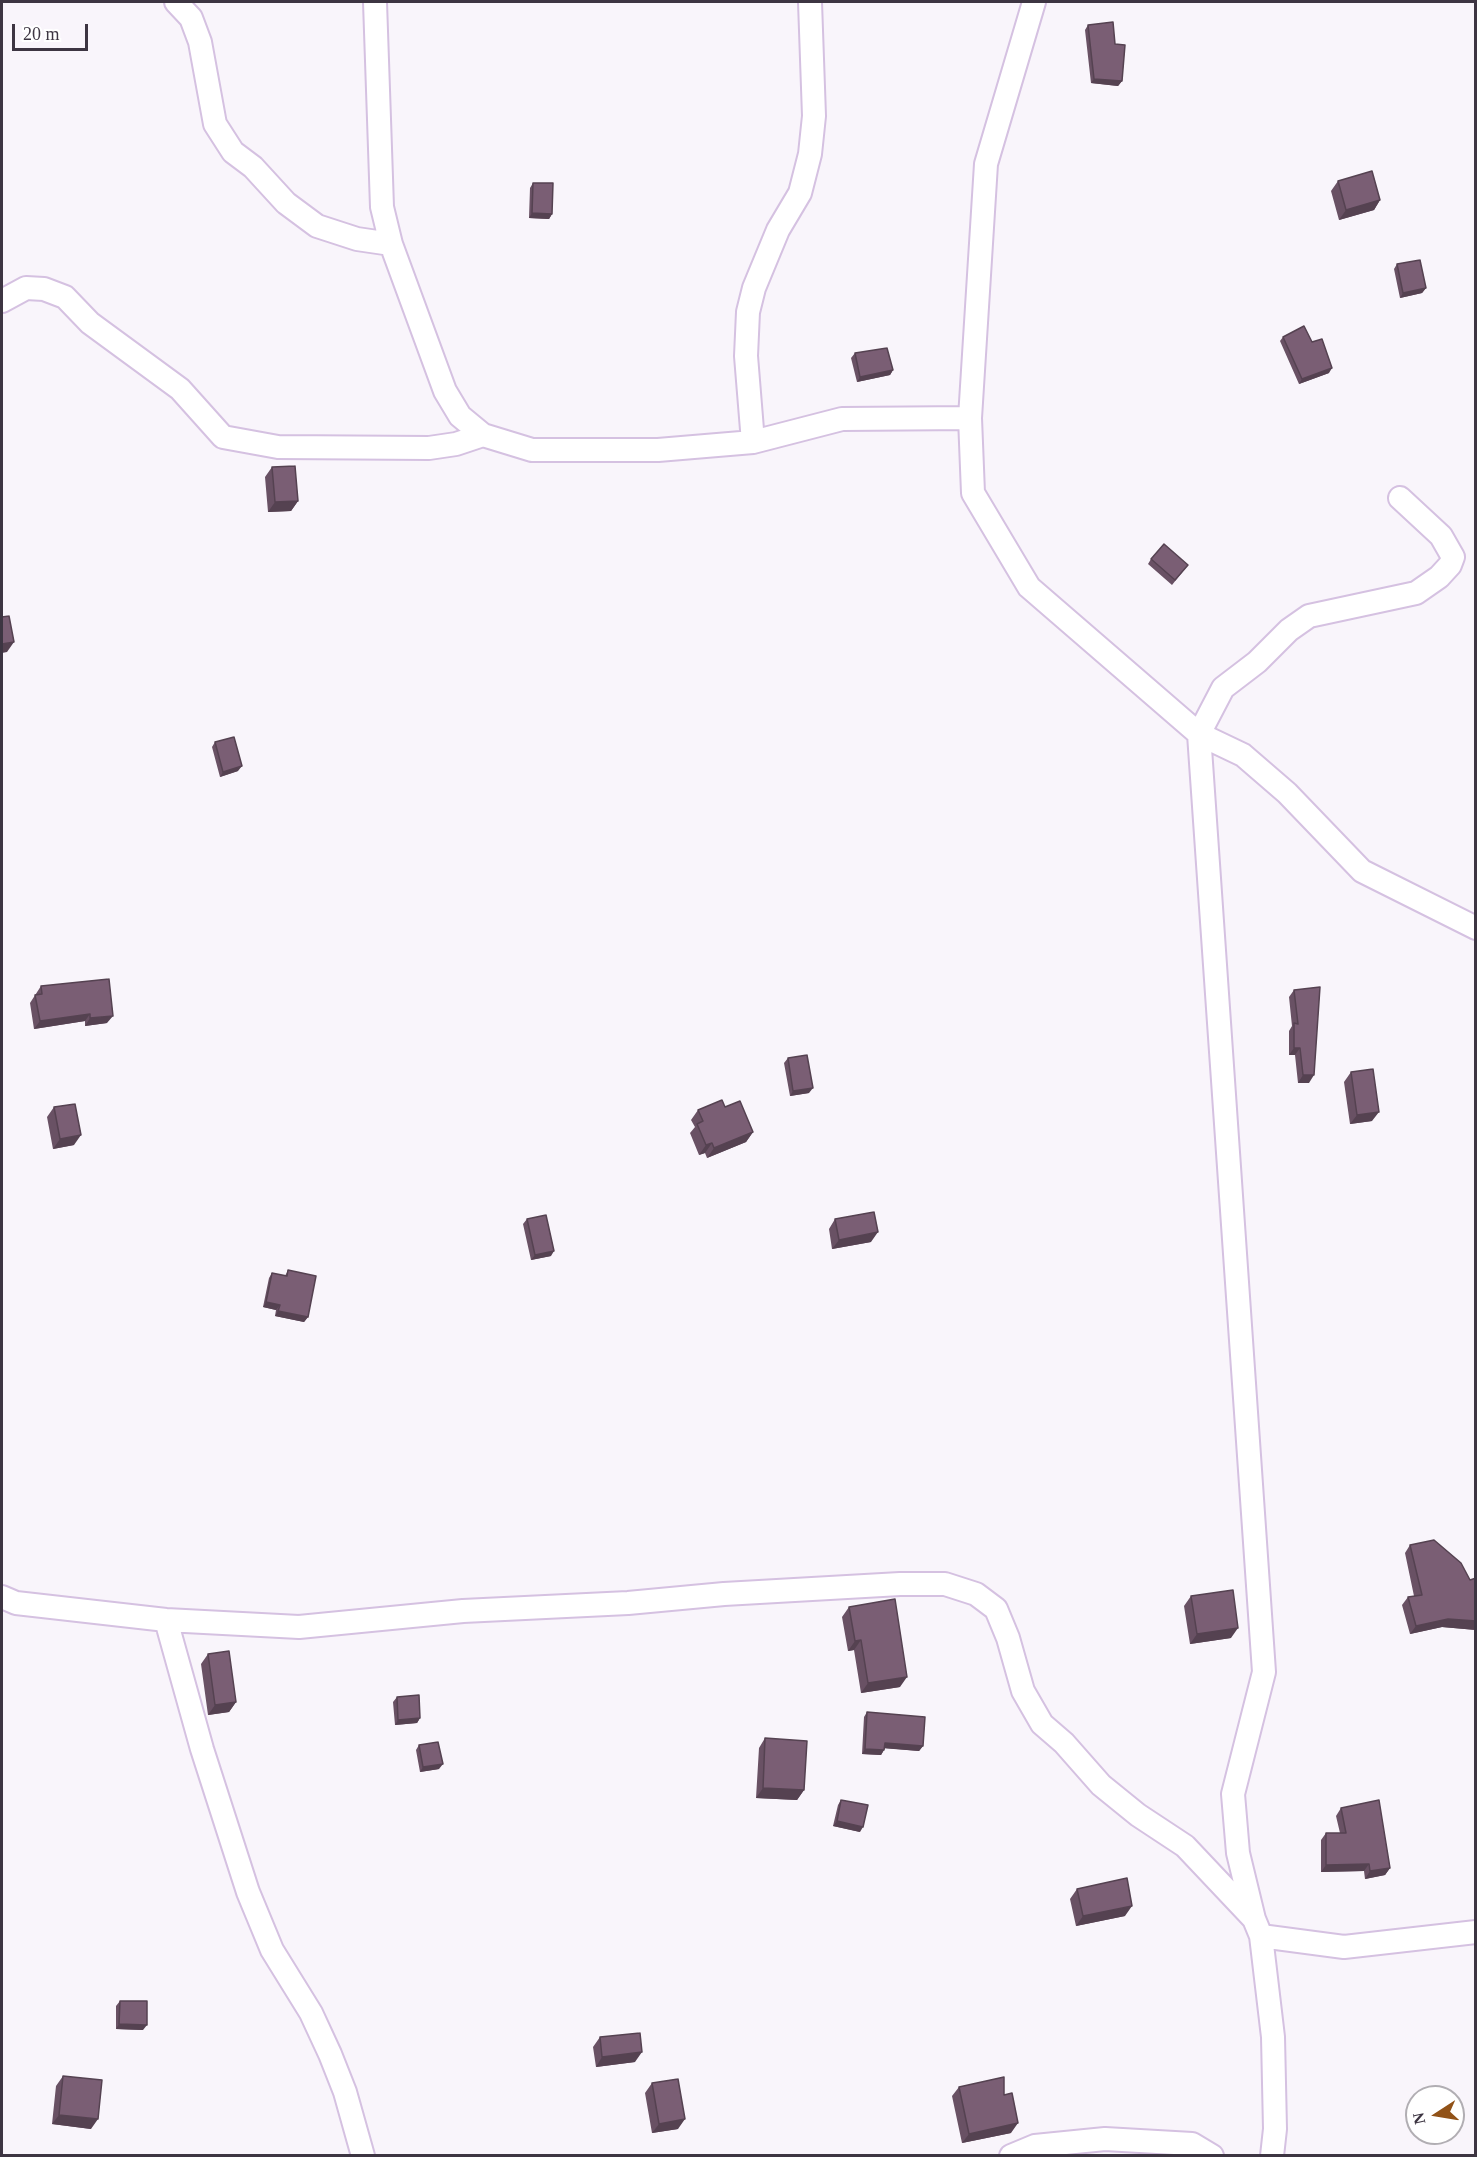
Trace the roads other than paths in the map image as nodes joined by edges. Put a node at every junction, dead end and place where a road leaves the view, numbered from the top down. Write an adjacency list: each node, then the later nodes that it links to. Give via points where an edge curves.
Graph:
1 (176, 2): 5 (street, via 191,18 200,42 215,124 233,152 253,167 286,203 317,226 357,239)
2 (375, 2): 5 (street, via 382,207)
3 (810, 2): 9 (street, via 814,116 810,154 800,193 778,230 748,312 746,356)
4 (1034, 2): 7 (street, via 986,164)
5 (391, 244): 8 (street, via 445,391 460,416)
6 (2, 301): 8 (street, via 26,288 45,289 65,297 90,323 180,389 223,437 278,447 429,448)
7 (970, 417): 9 (street, via 842,419); 11 (street, via 973,493 1029,588)
8 (483, 435): 9 (street, via 532,450 658,450)
9 (753, 442)
10 (1400, 498): 11 (street, via 1441,536 1453,557 1450,565 1416,593 1309,616 1288,630 1257,662 1223,688)
11 (1198, 734): 12 (street, via 1243,755 1287,793 1362,871); 15 (street, via 1264,1672 1233,1794 1238,1853)
12 (1476, 928)
13 (2, 1598): 14 (street, via 16,1603)
14 (166, 1620): 15 (street, via 299,1627 724,1593 945,1584 976,1594 996,1609 1023,1691 1042,1724 1101,1785 1185,1846); 17 (street, via 248,1892 272,1950 330,2054)
15 (1258, 1928): 16 (street, via 1344,1947); 20 (street, via 1273,2037)
16 (1476, 1932)
17 (363, 2156)
18 (1011, 2156): 19 (street, via 1035,2146 1104,2139 1192,2144)
19 (1212, 2156)
20 (1272, 2156)

